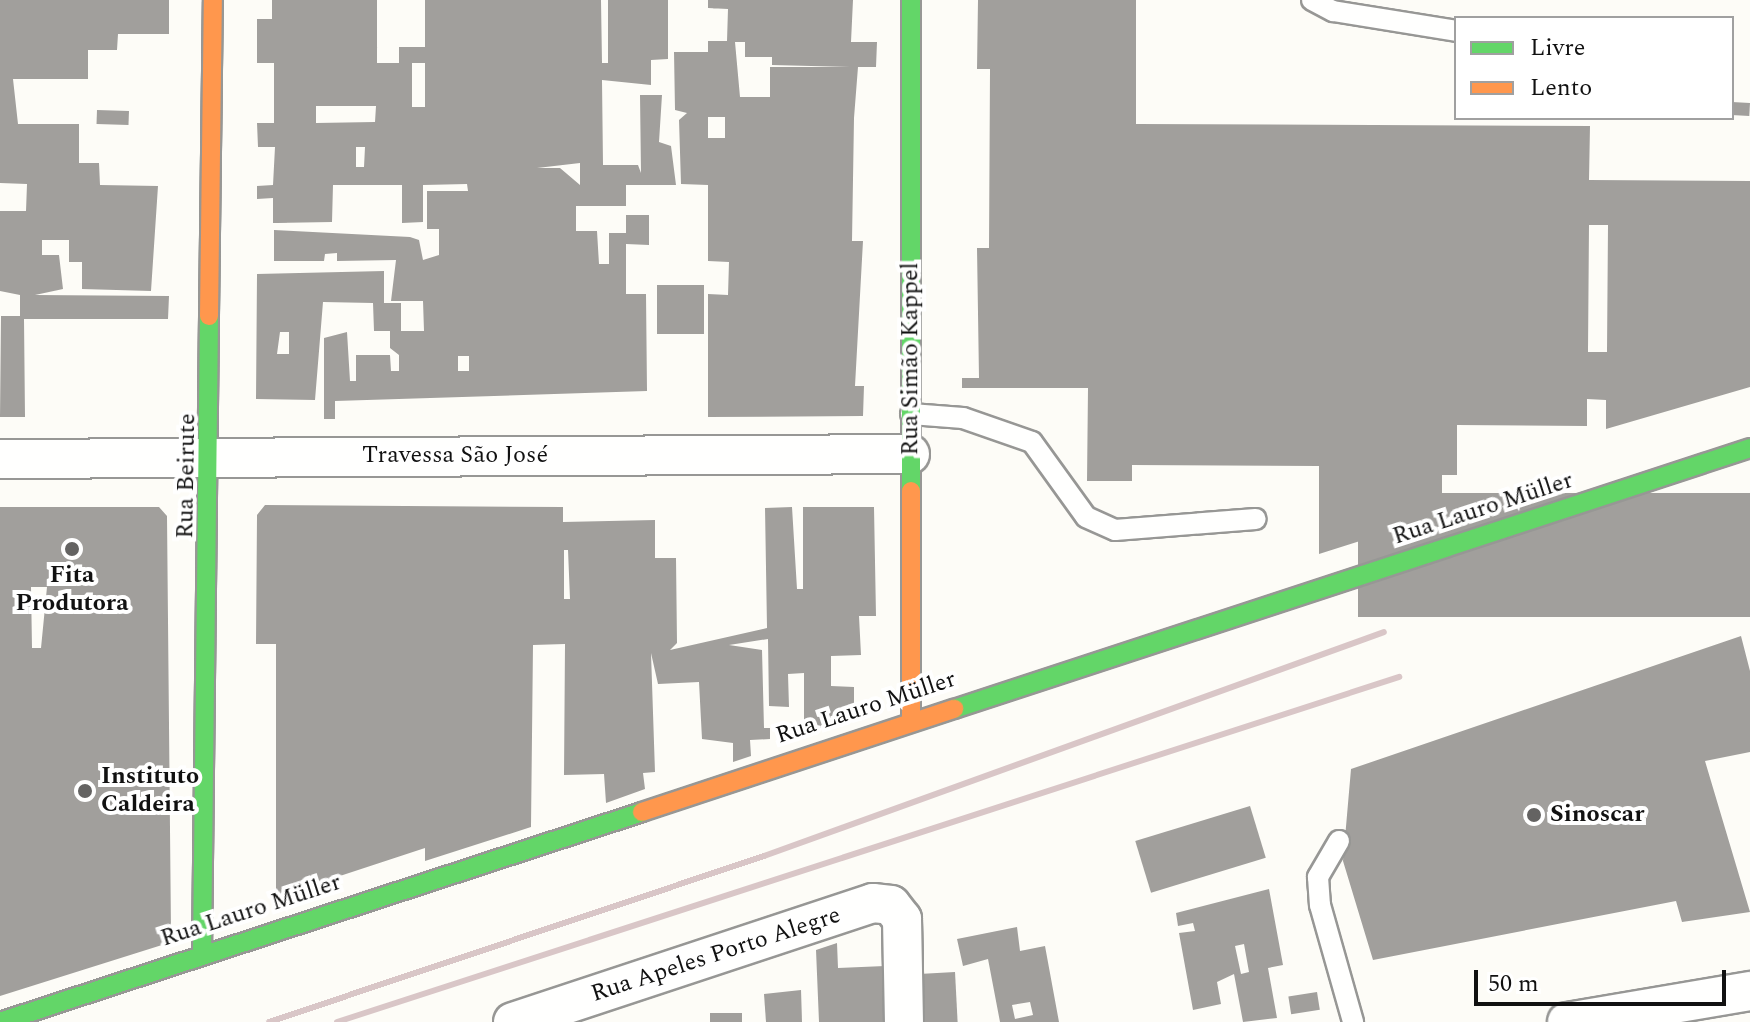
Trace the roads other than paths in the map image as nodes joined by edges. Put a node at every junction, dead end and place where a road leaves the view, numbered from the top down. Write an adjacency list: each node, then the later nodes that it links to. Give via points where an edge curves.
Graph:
1 (213, 0): 8 (street, Rua Beirute)
2 (911, 0): 5 (street, Rua Simão Kappel)
3 (1312, 0): 4 (lane, via 1333,11)
4 (1454, 31)
5 (911, 414): 7 (street, Rua Simão Kappel); 10 (lane, via 963,418 1032,442 1086,517 1115,530)
6 (1750, 448): 11 (street, Rua Lauro Müller)
7 (910, 454): 8 (street, Travessa São José); 11 (street, Rua Simão Kappel)
8 (212, 457): 9 (street, Travessa São José); 13 (street, Rua Beirute)
9 (0, 459)
10 (1256, 519)
11 (911, 719): 13 (street, Rua Lauro Müller)
12 (1339, 841): 18 (lane, via 1318,877 1320,905)
13 (202, 953): 15 (street, Rua Lauro Müller)
14 (1750, 991): 19 (street)
15 (0, 1022)
16 (513, 1022): 17 (street, Rua Apeles Porto Alegre, via 873,903 891,905 902,919)
17 (904, 1022)
18 (1353, 1022)
19 (1567, 1022)

